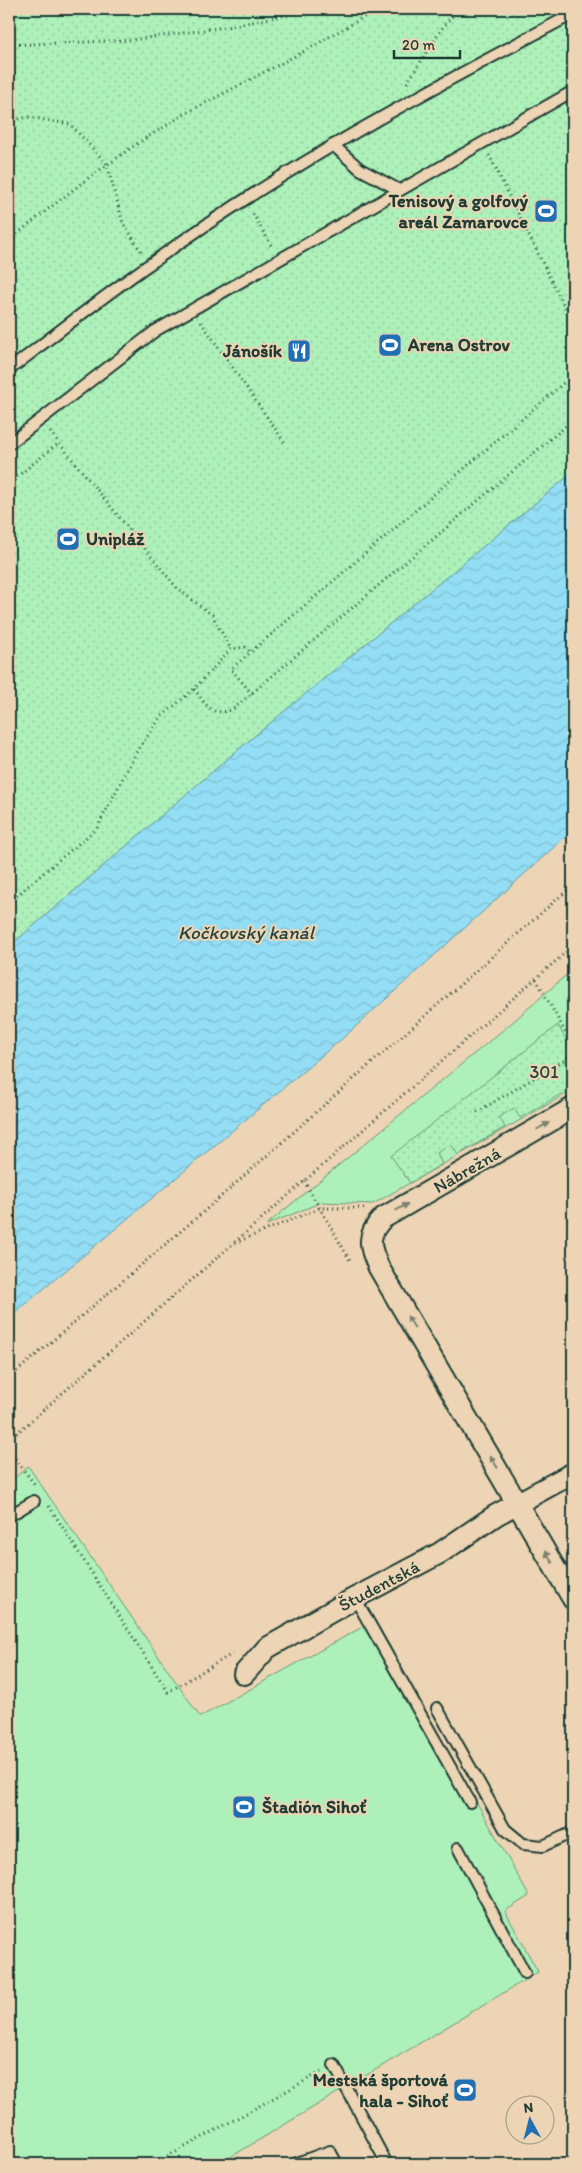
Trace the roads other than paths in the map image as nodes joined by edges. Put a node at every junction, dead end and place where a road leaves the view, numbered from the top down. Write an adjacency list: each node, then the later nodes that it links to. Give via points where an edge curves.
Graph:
1 (573, 14): 3 (lane)
2 (573, 91): 4 (lane)
3 (333, 145): 4 (lane, via 360,168); 5 (lane, via 150,264)
4 (399, 190): 6 (lane, via 155,331)
5 (9, 370)
6 (9, 444)
7 (573, 1108): 10 (street, Nábrežná, one-way to 7, via 379,1268 372,1254 371,1240 373,1228 383,1218)
8 (573, 1472): 10 (street, Študentská)
9 (34, 1501): 11 (lane)
10 (519, 1504): 12 (street, Študentská, via 480,1525 440,1553); 13 (street, one-way to 10)
11 (9, 1516)
12 (354, 1598): 14 (street, Študentská, via 267,1648); 16 (lane)
13 (573, 1599)
14 (244, 1674)
15 (437, 1708): 17 (lane, via 505,1829 523,1844 544,1846)
16 (470, 1802)
17 (573, 1832)
18 (458, 1848): 19 (lane)
19 (525, 1973)
20 (334, 2065): 23 (lane)
21 (294, 2164): 22 (lane, via 330,2151)
22 (337, 2164)
23 (388, 2164)

